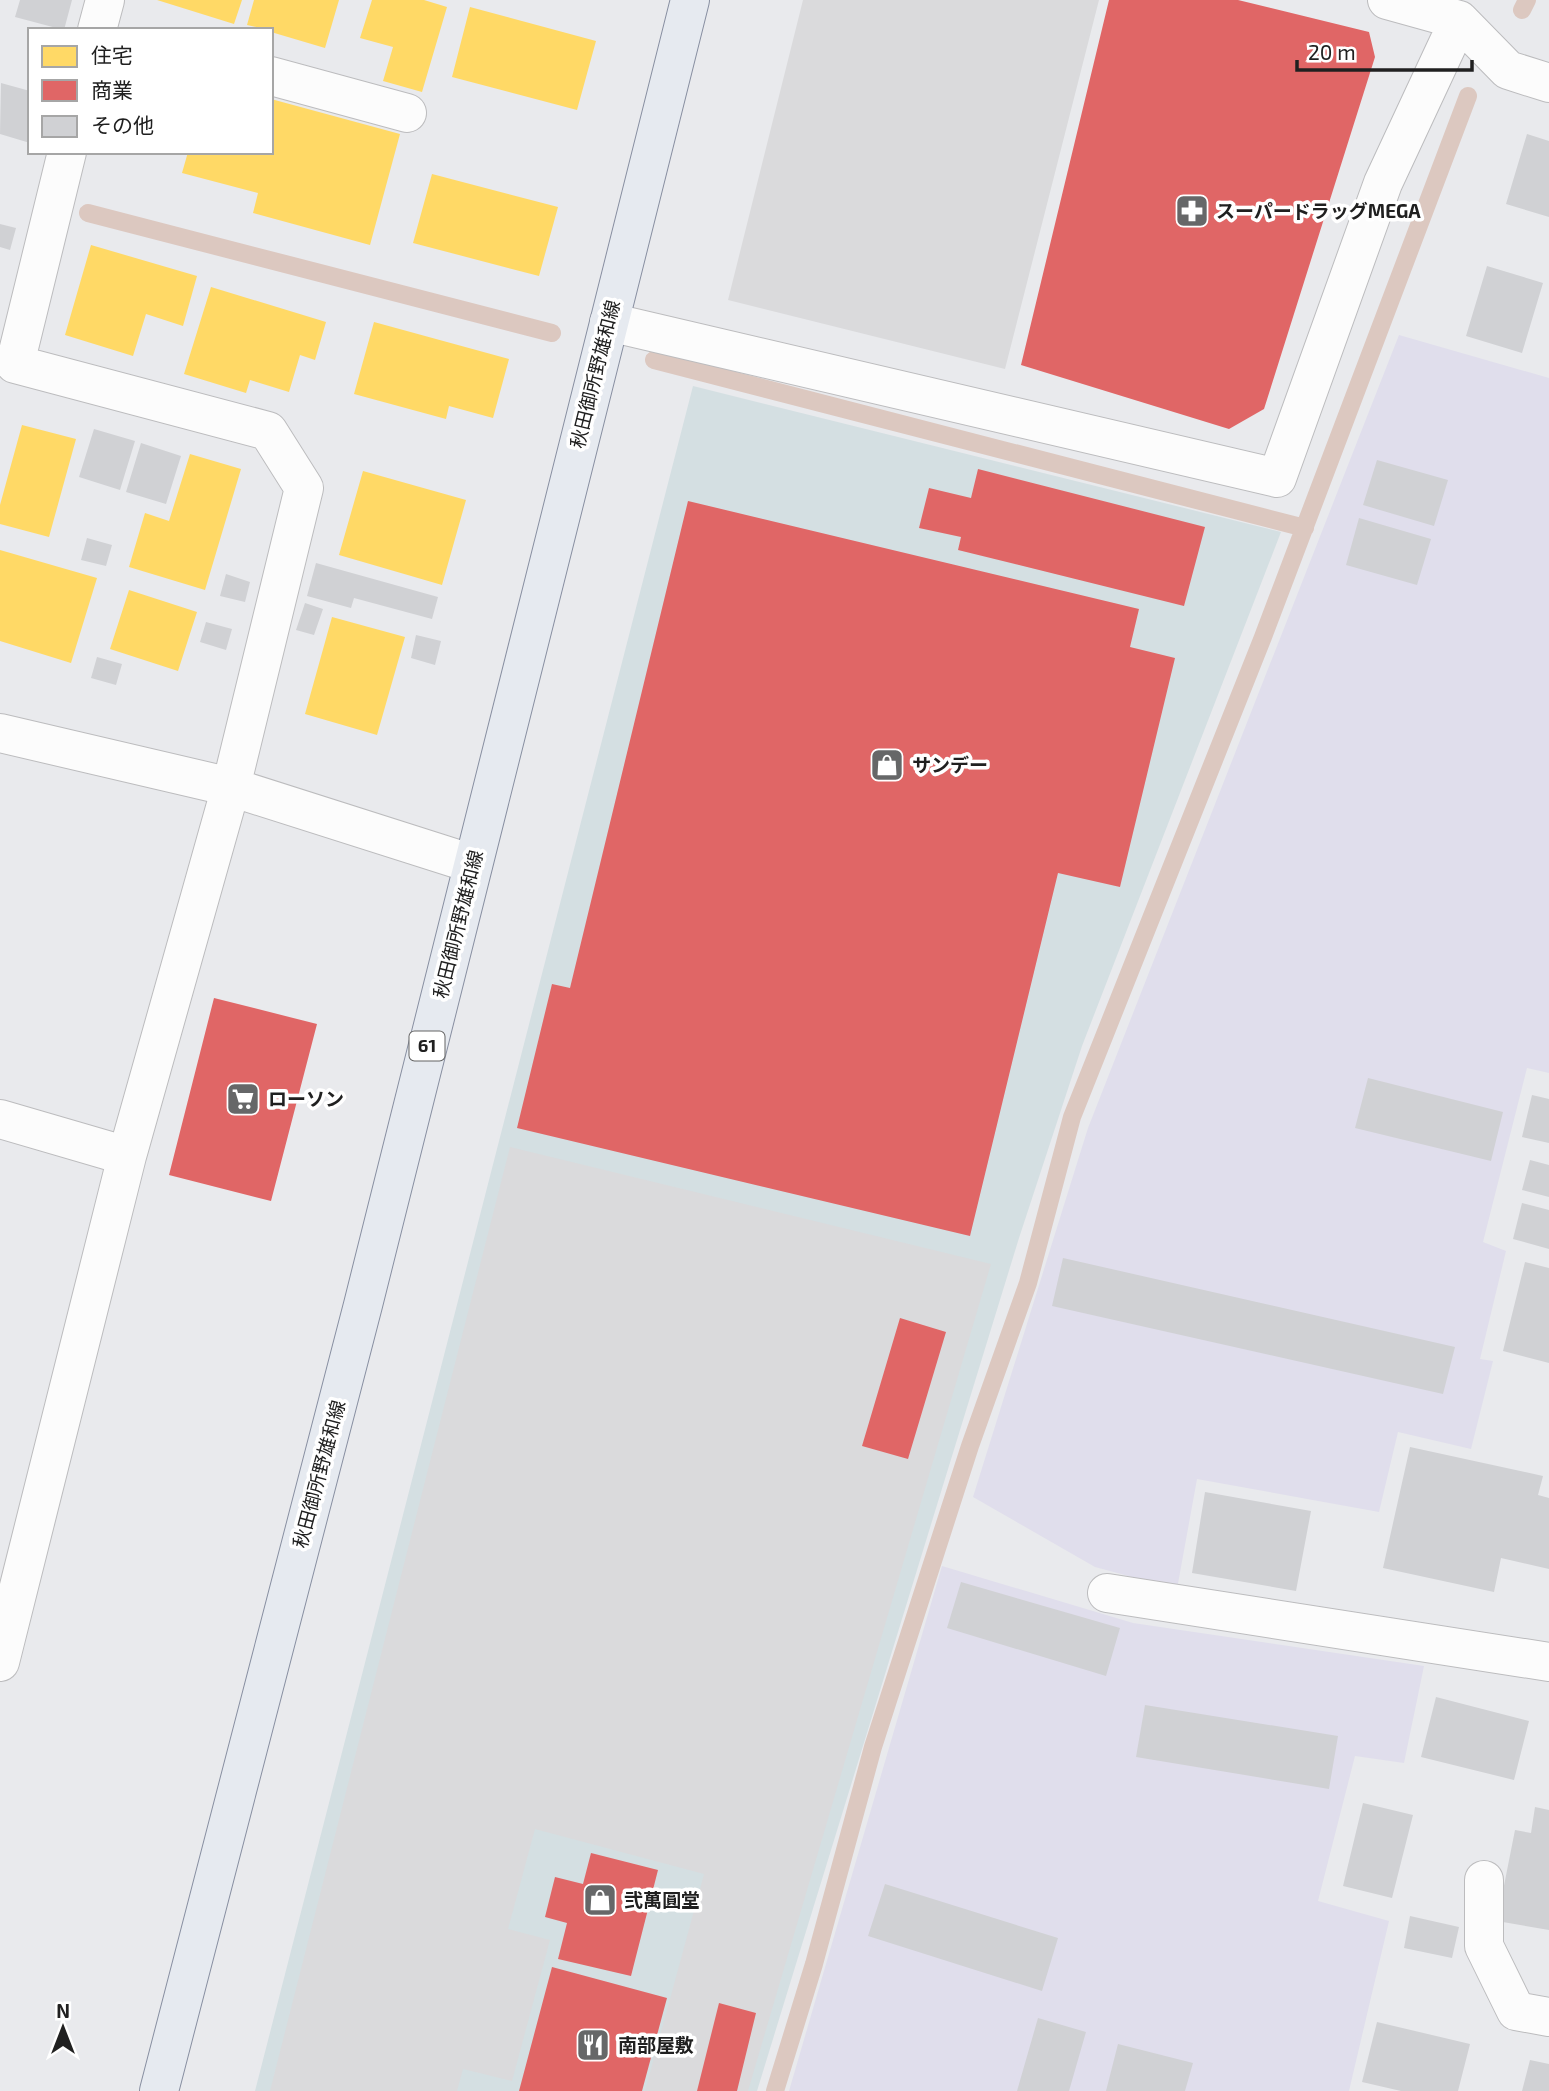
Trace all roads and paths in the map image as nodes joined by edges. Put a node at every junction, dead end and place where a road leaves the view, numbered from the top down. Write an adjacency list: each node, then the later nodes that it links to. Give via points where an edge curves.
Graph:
1 (104, 0): 5 (street)
2 (690, 0): 10 (main road, 秋田御所野雄和線 / 61)
3 (1387, 0): 4 (street)
4 (1459, 20): 7 (street, via 1508,70); 10 (street, via 1383,183 1277,478)
5 (98, 28)
6 (273, 77): 8 (street)
7 (1549, 83)
8 (407, 113)
9 (66, 154): 11 (street)
10 (609, 322): 14 (main road, 秋田御所野雄和線 / 61)
11 (8, 363): 13 (street, via 268,431 304,488)
12 (0, 733): 13 (street)
13 (231, 787): 14 (street); 16 (street)
14 (473, 864): 22 (main road, 秋田御所野雄和線 / 61)
15 (0, 1119): 16 (street)
16 (127, 1156): 18 (street)
17 (1107, 1593): 19 (street)
18 (0, 1662)
19 (1549, 1662)
20 (1484, 1880): 21 (street, via 1484,1946 1516,2011)
21 (1549, 2017)
22 (159, 2091)

